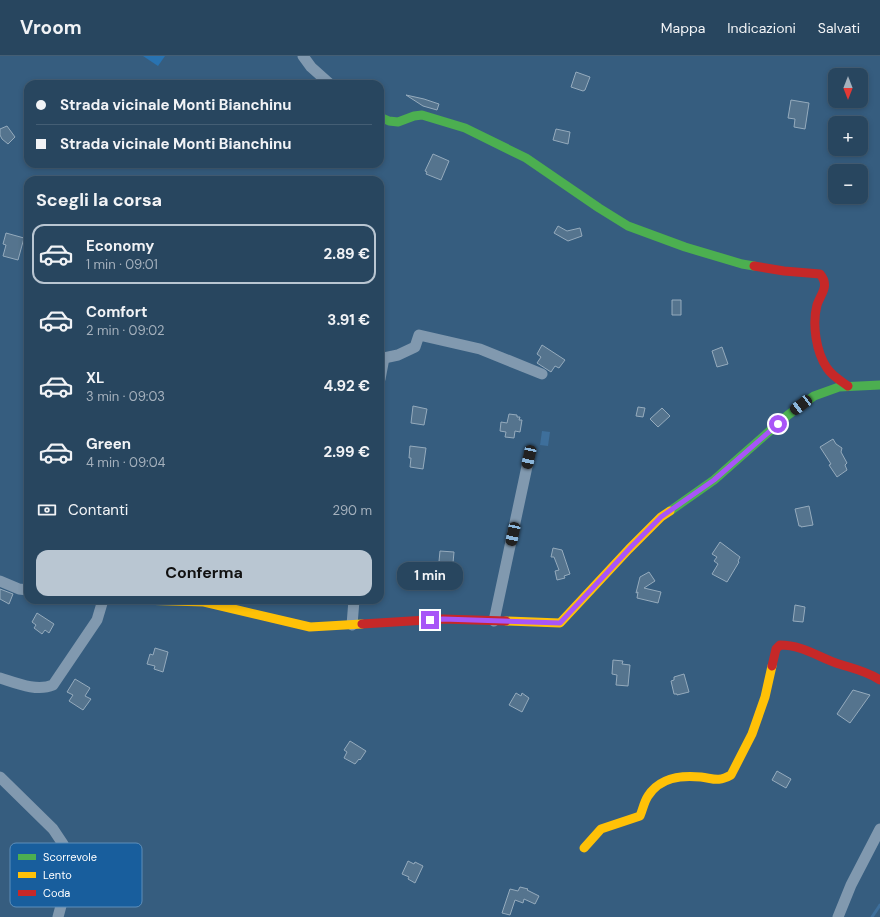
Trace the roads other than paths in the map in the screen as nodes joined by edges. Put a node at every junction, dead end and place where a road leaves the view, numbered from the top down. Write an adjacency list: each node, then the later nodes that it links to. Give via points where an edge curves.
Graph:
1 (303, 56): 2 (street)
2 (326, 80)
3 (384, 119): 7 (street, via 398,122 422,115 465,128 526,158 628,226 685,247 742,264 820,274 825,283 816,306 815,326 820,348 826,366 834,376)
4 (384, 358): 5 (street, via 415,347 419,335 480,349)
5 (542, 374)
6 (880, 385): 7 (street)
7 (848, 386): 14 (street, via 814,396 788,415 714,480 661,517 560,623)
8 (529, 457): 14 (street)
9 (0, 581): 10 (street)
10 (24, 590)
11 (102, 604): 16 (street, via 97,620 53,685 38,687)
12 (212, 604): 15 (street, via 310,627)
13 (354, 604): 15 (street)
14 (494, 621): 15 (street, via 443,619)
15 (352, 625)
16 (0, 678)
17 (880, 680): 21 (street, via 808,650 780,645 776,649 765,697 752,734 731,775 719,780 690,775 657,784 640,816 601,829)
18 (0, 777): 20 (street, via 53,829)
19 (880, 829): 24 (street, via 851,885)
20 (62, 843)
21 (584, 848)
22 (61, 907): 23 (street)
23 (58, 917)
24 (838, 917)

